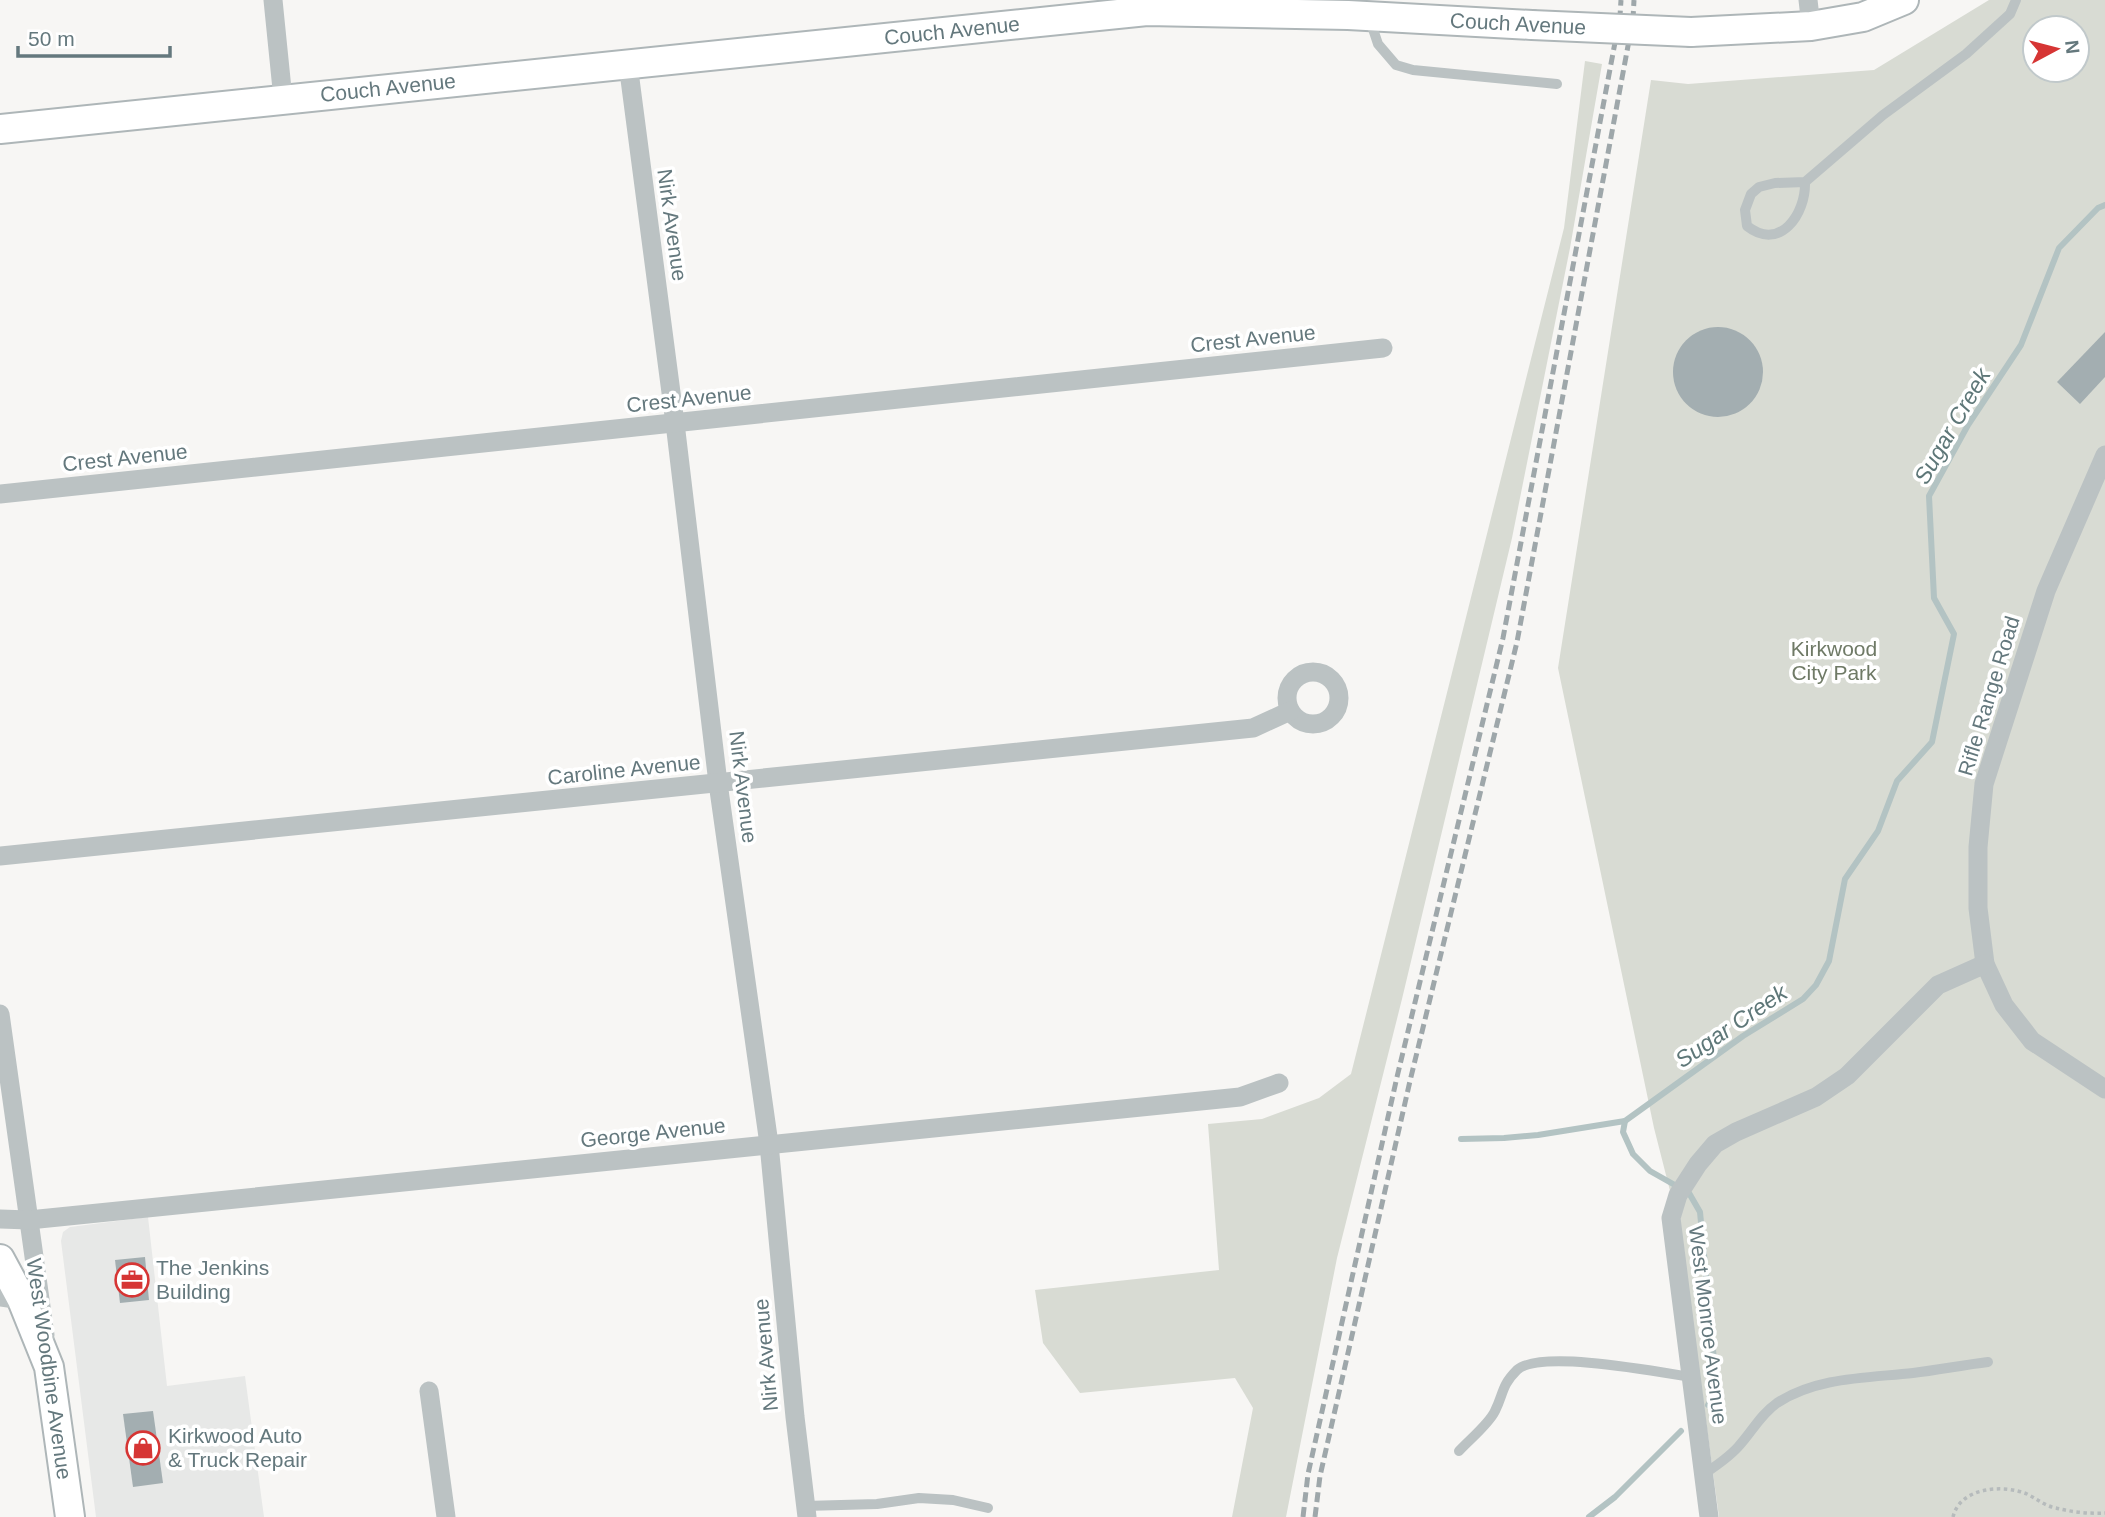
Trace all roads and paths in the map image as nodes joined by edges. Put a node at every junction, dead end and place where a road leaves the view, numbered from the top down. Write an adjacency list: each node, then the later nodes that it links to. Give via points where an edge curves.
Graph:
1 (273, 0): 9 (street)
2 (1904, 0): 6 (street, Couch Avenue, via 1863,17)
3 (2016, 0): 11 (lane, via 2010,14 1966,54 1883,115)
4 (1146, 6): 5 (street, Couch Avenue); 7 (street, Couch Avenue)
5 (1359, 11): 6 (street, Couch Avenue, bridge, via 1691,32); 8 (lane, via 1396,65)
6 (1809, 13)
7 (628, 64): 9 (street, Couch Avenue); 13 (street, Nirk Avenue)
8 (1557, 84)
9 (284, 99): 10 (street, Couch Avenue)
10 (0, 129)
11 (1805, 182): 11 (lane, via 1759,187 1745,210 1747,226 1758,234 1786,229 1799,214)
12 (1383, 348): 13 (street, Crest Avenue)
13 (676, 423): 15 (street, Crest Avenue); 17 (street, Nirk Avenue)
14 (2105, 454): 19 (street, Rifle Range Road, via 2046,591 1983,784 1978,896)
15 (0, 494)
16 (1290, 711): 17 (street, Caroline Avenue, via 1253,728)
17 (718, 783): 18 (street, Caroline Avenue); 23 (street, Nirk Avenue)
18 (0, 856)
19 (1985, 964): 22 (street, Rifle Range Road, via 2004,1005 2032,1041); 30 (street, West Monroe Avenue, via 1938,985 1847,1076 1816,1097 1714,1144 1698,1164 1678,1195 1671,1218)
20 (0, 1014): 25 (street, West Woodbine Avenue)
21 (1279, 1083): 23 (street, George Avenue, via 1240,1097)
22 (2105, 1089)
23 (769, 1144): 25 (street, George Avenue); 35 (street, Nirk Avenue)
24 (0, 1219): 25 (street)
25 (29, 1220): 29 (street, West Woodbine Avenue)
26 (0, 1259): 27 (street)
27 (11, 1299): 29 (street)
28 (1988, 1362): 33 (lane, via 1827,1382 1791,1395 1756,1422 1723,1461)
29 (49, 1367): 37 (street, West Woodbine Avenue)
30 (1691, 1377): 32 (lane, via 1590,1362 1520,1367 1504,1384 1494,1414); 33 (street, West Monroe Avenue)
31 (429, 1391): 38 (street)
32 (1459, 1451)
33 (1703, 1474): 39 (street, West Monroe Avenue)
34 (988, 1508): 35 (lane, via 919,1498)
35 (806, 1511)
36 (2105, 1513): 40 (path, via 2058,1509 2019,1492 1990,1489 1966,1497)
37 (70, 1517)
38 (446, 1517)
39 (1709, 1517)
40 (1953, 1517)

